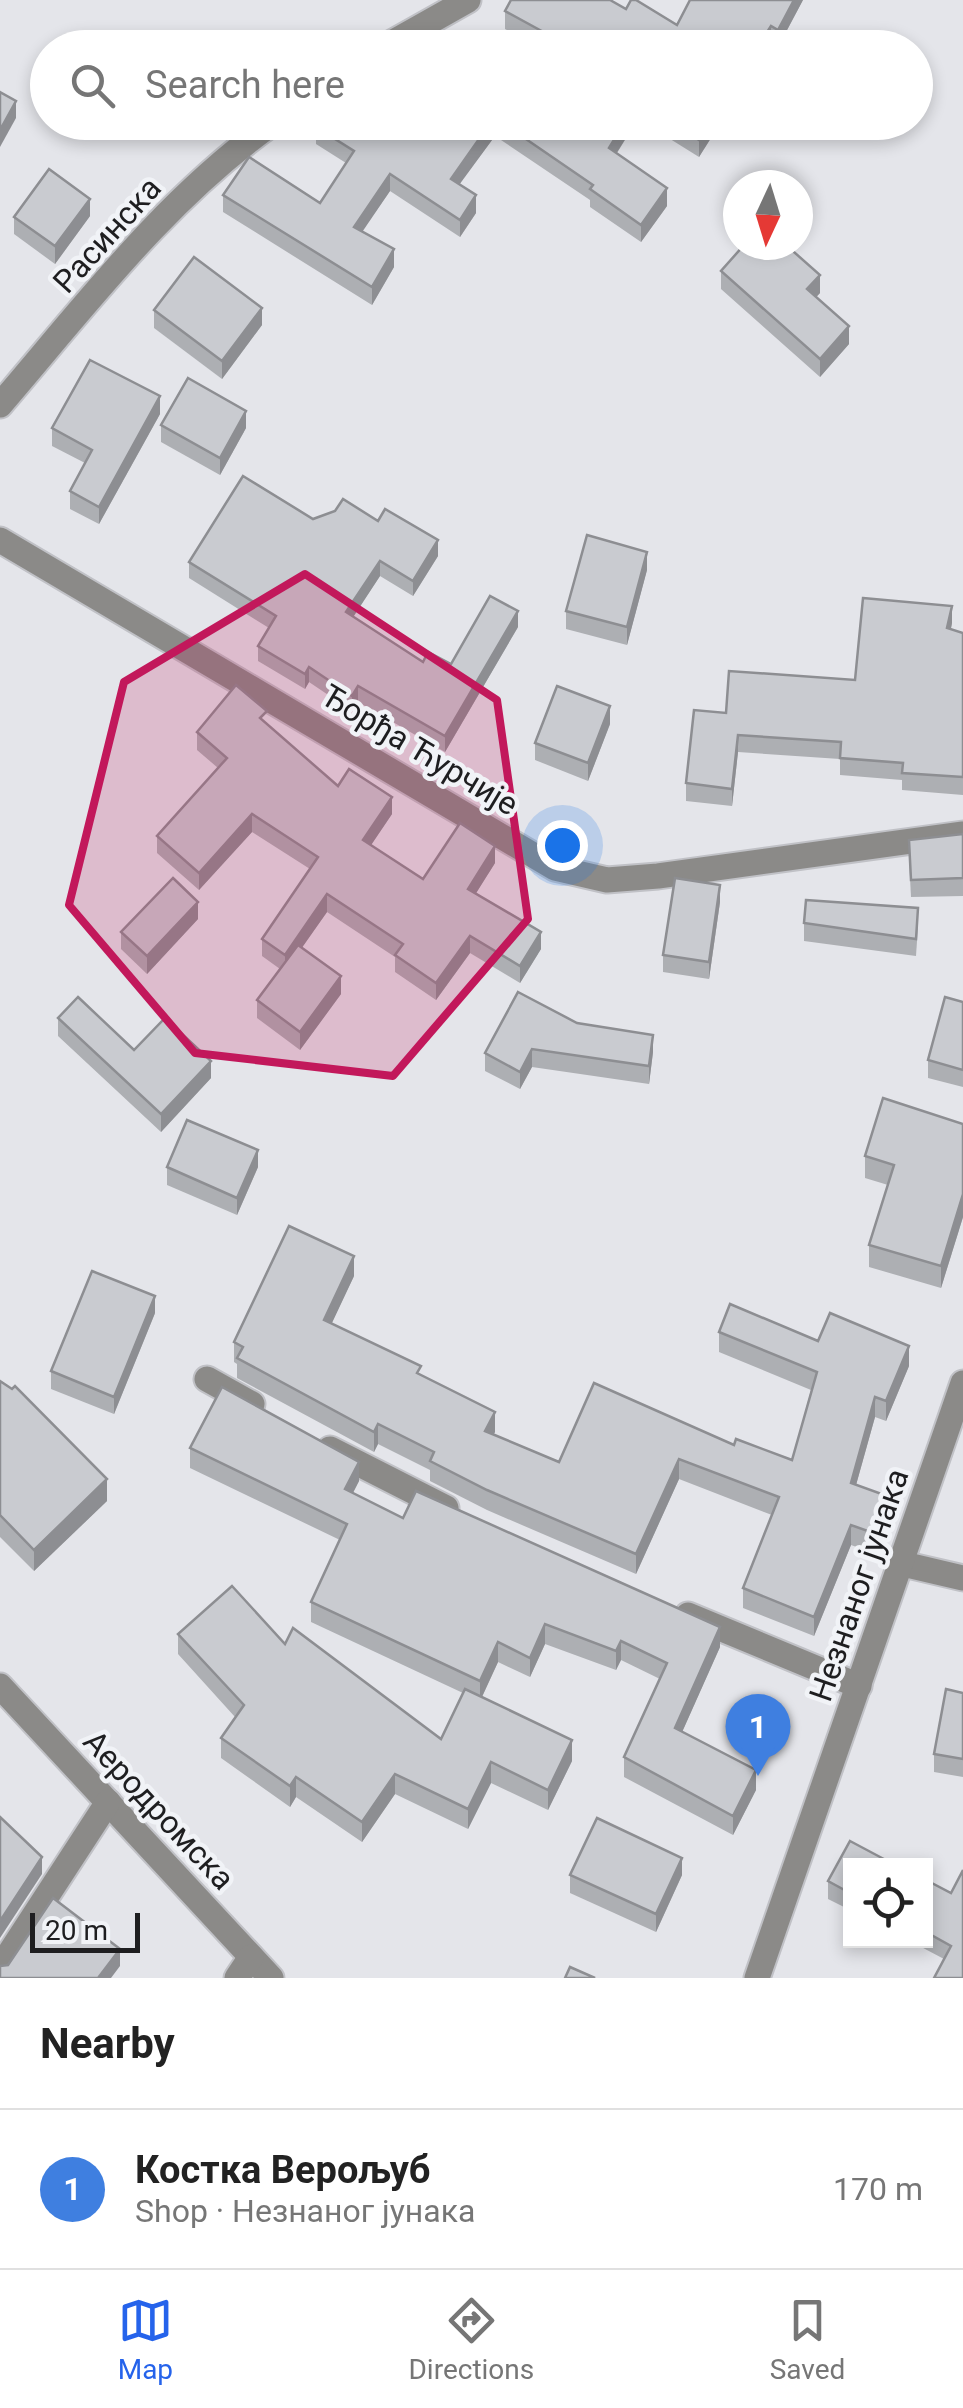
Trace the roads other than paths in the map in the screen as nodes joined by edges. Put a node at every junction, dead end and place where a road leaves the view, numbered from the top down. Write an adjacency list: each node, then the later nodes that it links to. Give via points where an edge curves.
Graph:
1 (468, 0): 2 (street)
2 (415, 30)
3 (249, 140): 4 (street, Расинска, via 159,220)
4 (0, 406)
5 (0, 540): 6 (street, Ђорђа Ћурчије, via 555,868 607,880 658,876)
6 (963, 834)
7 (207, 1379): 9 (street)
8 (963, 1382): 12 (street, Незнаног јунака)
9 (270, 1414)
10 (301, 1432): 11 (street)
11 (463, 1516)
12 (903, 1564): 13 (street); 16 (street, Незнаног јунака)
13 (963, 1578)
14 (666, 1606): 16 (street)
15 (0, 1686): 17 (street, Аеродромска)
16 (859, 1686): 21 (street, Незнаног јунака)
17 (108, 1802): 18 (street, Аеродромска); 19 (street)
18 (244, 1967): 20 (street, Аеродромска)
19 (0, 1968)
20 (271, 1978)
21 (757, 1978)

